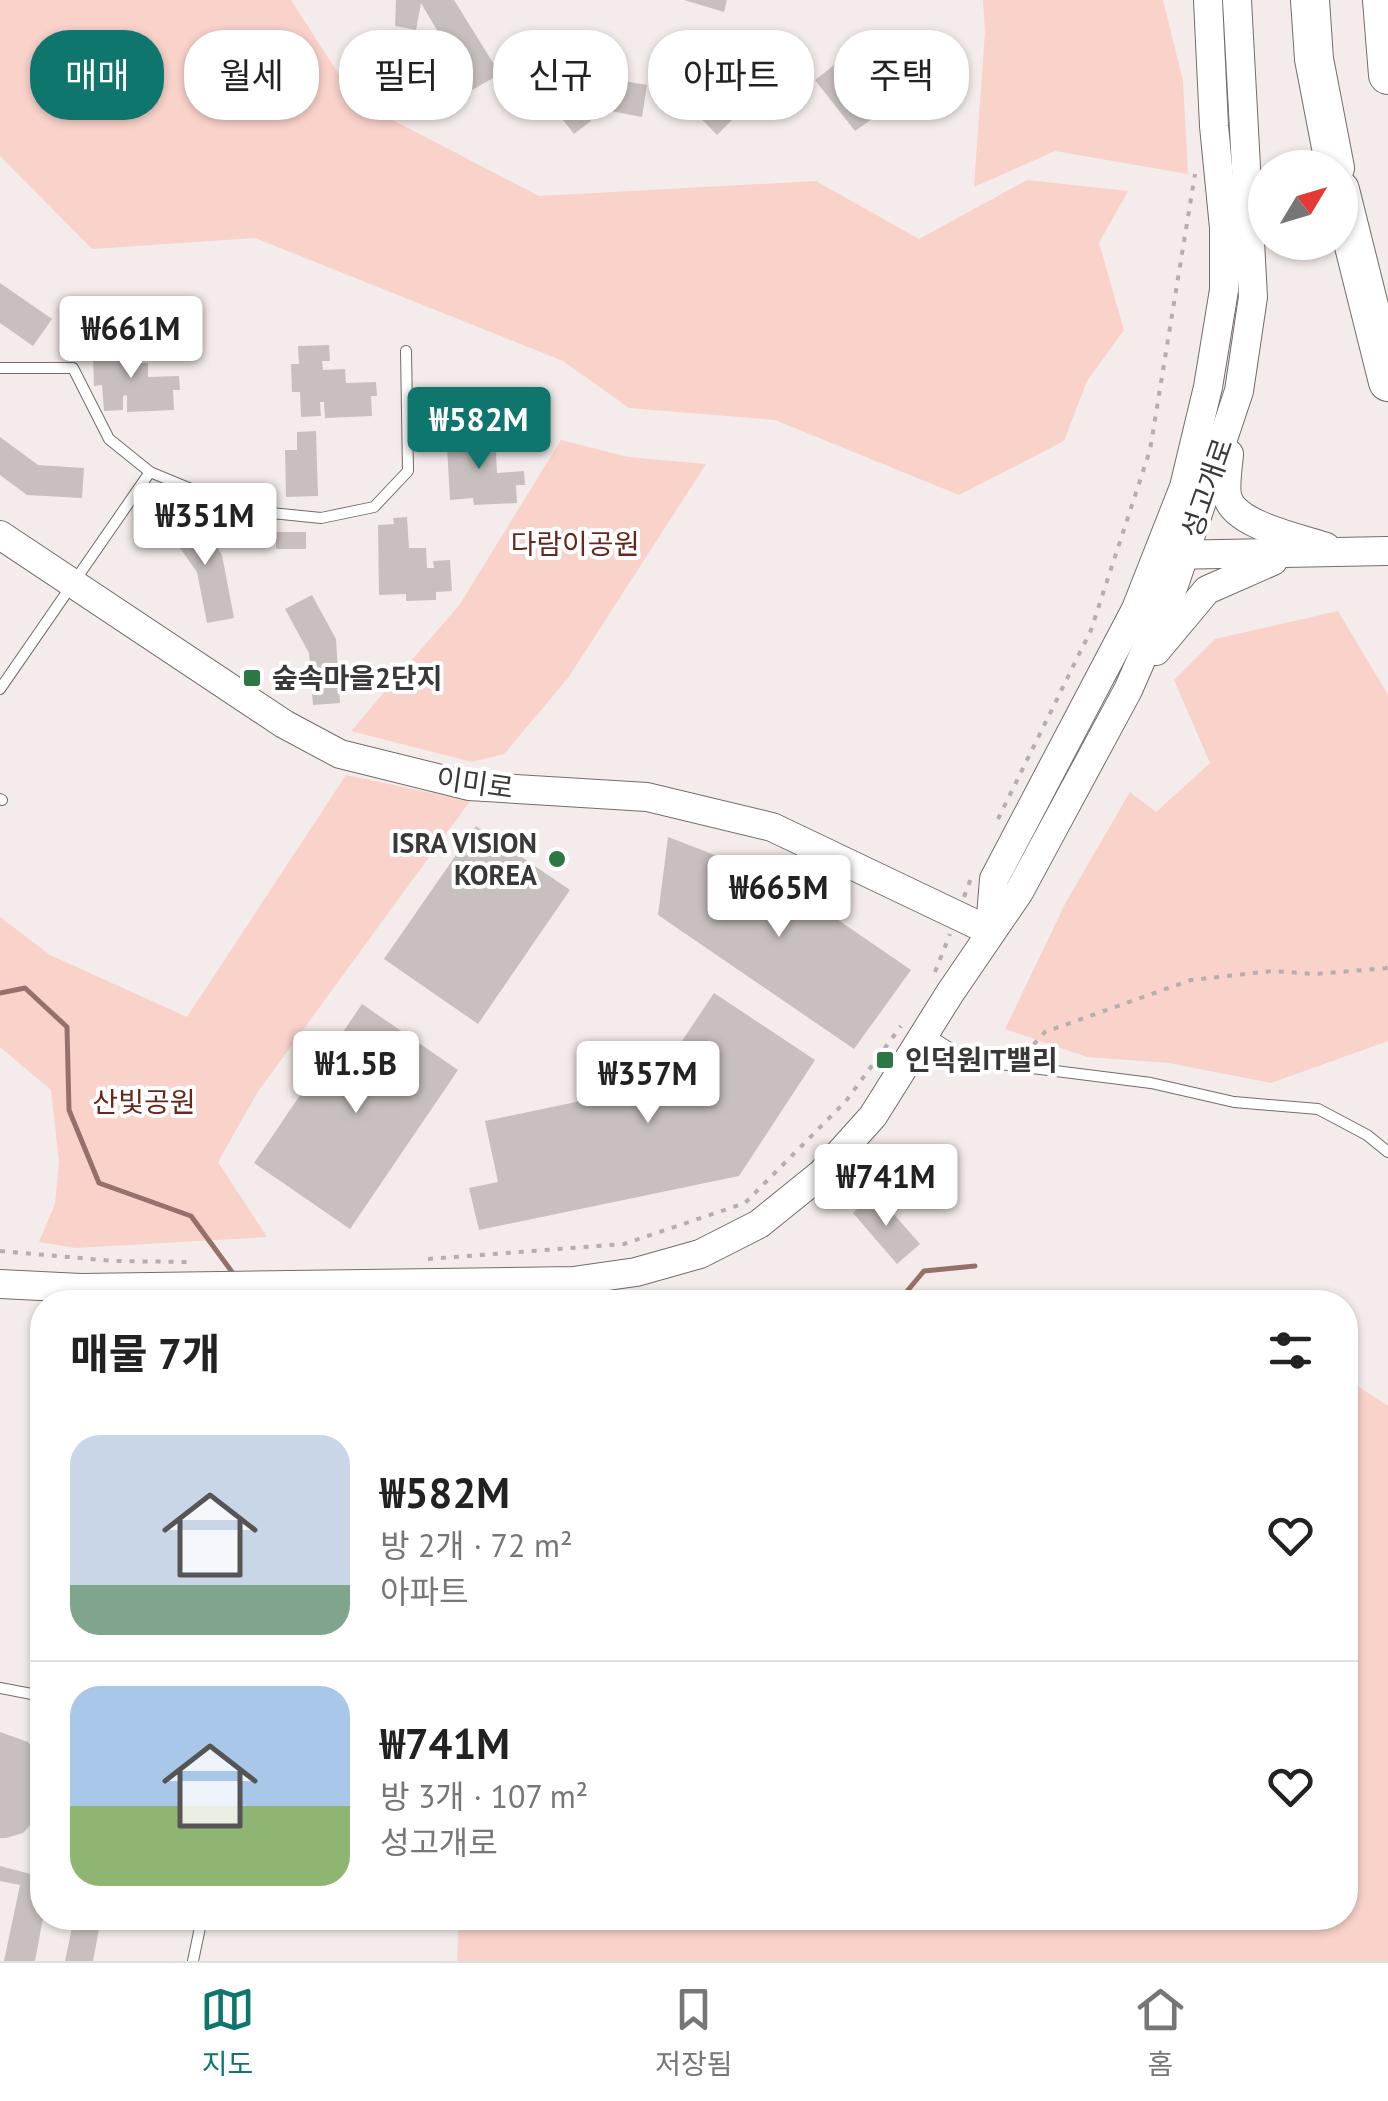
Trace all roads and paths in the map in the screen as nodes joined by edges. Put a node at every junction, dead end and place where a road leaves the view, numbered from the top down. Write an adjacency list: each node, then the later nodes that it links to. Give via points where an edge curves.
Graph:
1 (1208, 0): 18 (street, 성고개로, via 1224,290)
2 (1237, 0): 12 (street, 성고개로, via 1253,297)
3 (1310, 0): 6 (highway)
4 (1382, 0): 5 (highway)
5 (1388, 74)
6 (1331, 150)
7 (1196, 164): 22 (path, via 1150,450 1091,630)
8 (1358, 260): 11 (highway)
9 (406, 351): 13 (lane, via 408,471 374,507 320,518 242,510)
10 (0, 368): 13 (lane, via 73,368 110,439)
11 (1388, 382)
12 (1230, 421): 16 (street, via 1226,492 1234,510); 18 (street, 성고개로)
13 (150, 472): 19 (lane)
14 (0, 536): 19 (street, 이미로)
15 (1388, 551): 16 (street)
16 (1341, 552): 17 (street)
17 (1290, 554): 18 (street); 20 (street, via 1202,594)
18 (1170, 555): 20 (street, 성고개로, via 1174,586); 25 (street, 성고개로, via 994,880)
19 (72, 584): 21 (lane); 24 (street, 이미로, via 340,754 469,786 647,798 772,827)
20 (1128, 688): 25 (street, 성고개로, via 1019,892)
21 (0, 689)
22 (995, 825)
23 (971, 878): 24 (path)
24 (957, 915): 25 (street, 이미로); 27 (path)
25 (990, 931): 28 (street, 성고개로)
26 (1388, 968): 29 (path, via 1191,980 1045,1032)
27 (930, 987)
28 (917, 1024): 29 (lane, via 958,1054); 32 (path, via 745,1203 624,1244); 34 (street, 성고개로, via 873,1116 821,1174 759,1224 700,1254 573,1280)
29 (1014, 1064): 30 (lane, via 1234,1102 1318,1108)
30 (1388, 1152)
31 (0, 1251): 33 (path)
32 (424, 1259)
33 (196, 1262)
34 (0, 1284)
35 (0, 1688): 36 (lane)
36 (30, 1694)
37 (199, 1930): 38 (lane)
38 (193, 1961)

